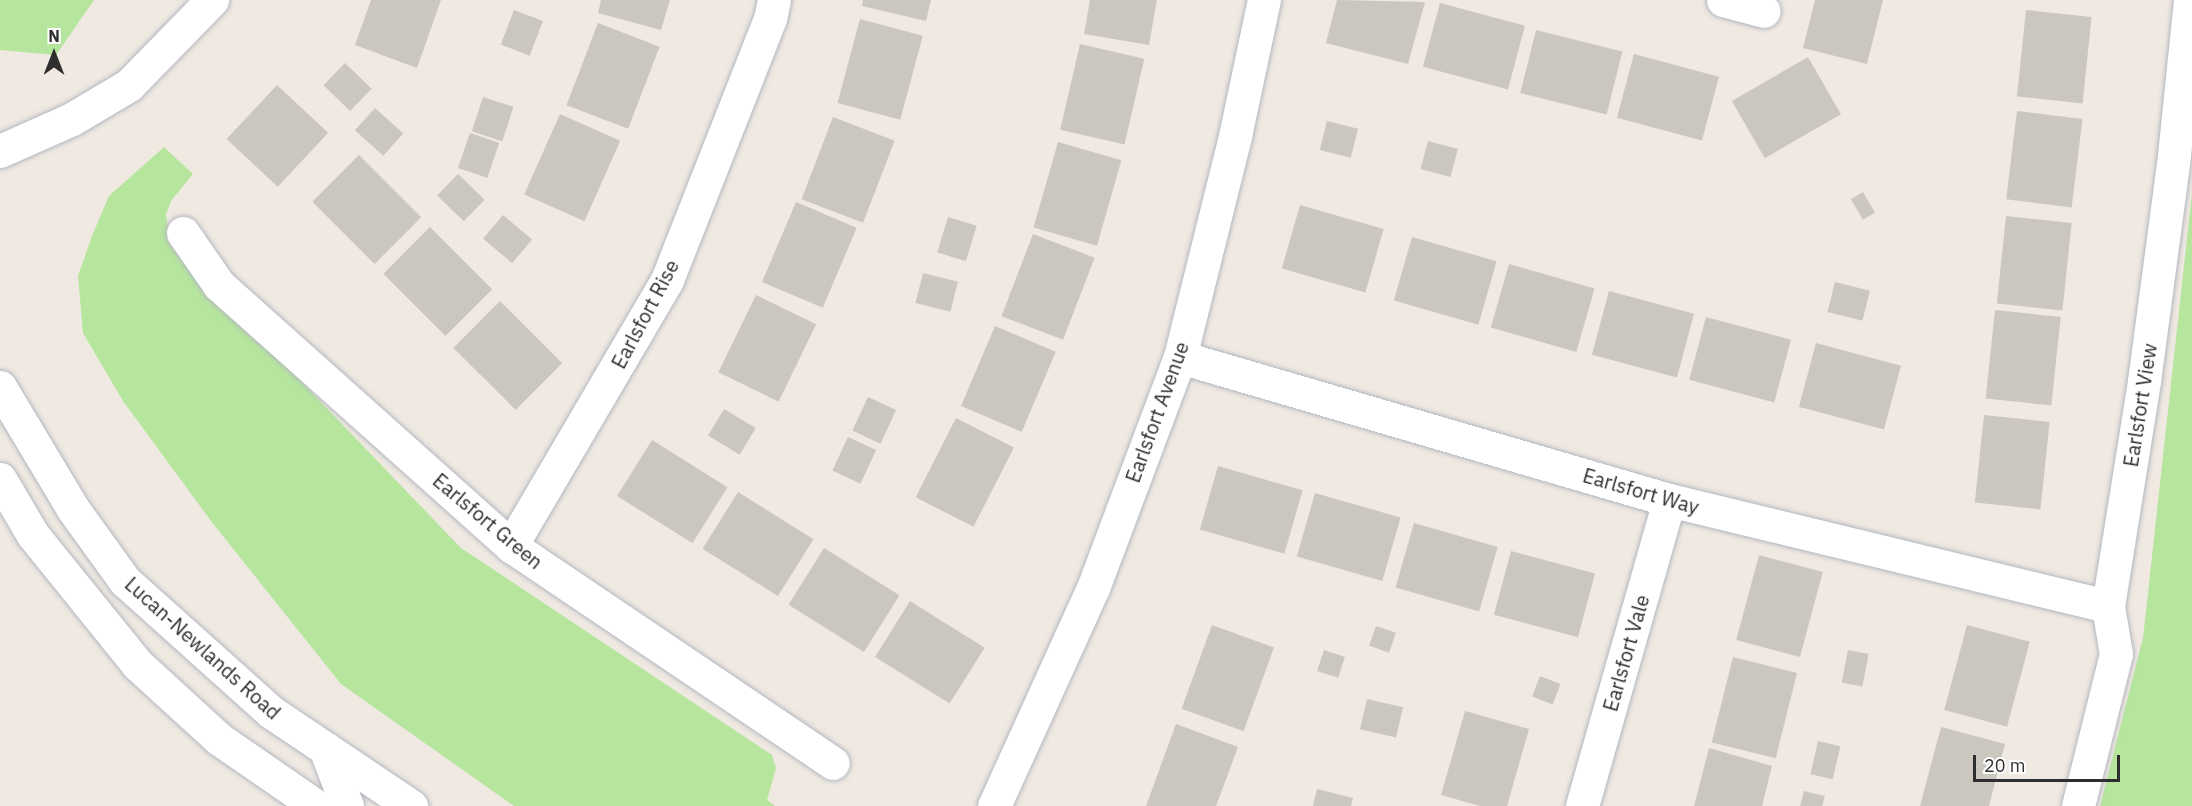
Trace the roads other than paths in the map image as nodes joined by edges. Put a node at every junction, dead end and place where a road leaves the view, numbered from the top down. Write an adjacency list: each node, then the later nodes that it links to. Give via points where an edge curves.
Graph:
1 (212, 0): 7 (street, via 129,85 72,119)
2 (774, 0): 13 (street, Earlsfort Rise, via 770,19 667,280)
3 (1264, 0): 9 (street, Earlsfort Avenue, via 1236,136)
4 (1723, 0): 6 (street)
5 (2190, 0): 14 (street, Earlsfort View, via 2144,381)
6 (1764, 11)
7 (0, 151)
8 (183, 233): 13 (street, Earlsfort Green, via 219,285)
9 (1180, 357): 12 (street, Earlsfort Way); 20 (street, Earlsfort Avenue, via 1093,588)
10 (0, 387): 15 (street, Lucan-Newlands Road, via 73,509 126,581 271,712)
11 (0, 479): 17 (street, via 33,535 137,664 219,739)
12 (1669, 500): 14 (street, Earlsfort Way); 21 (street, Earlsfort Vale)
13 (511, 546): 16 (street, Earlsfort Green)
14 (2108, 606): 22 (street, Earlsfort View, via 2116,654)
15 (325, 748): 17 (street); 18 (street); 19 (street, Lucan-Newlands Road)
16 (833, 763)
17 (302, 801)
18 (347, 806)
19 (411, 806)
20 (994, 806)
21 (1582, 806)
22 (2078, 806)

